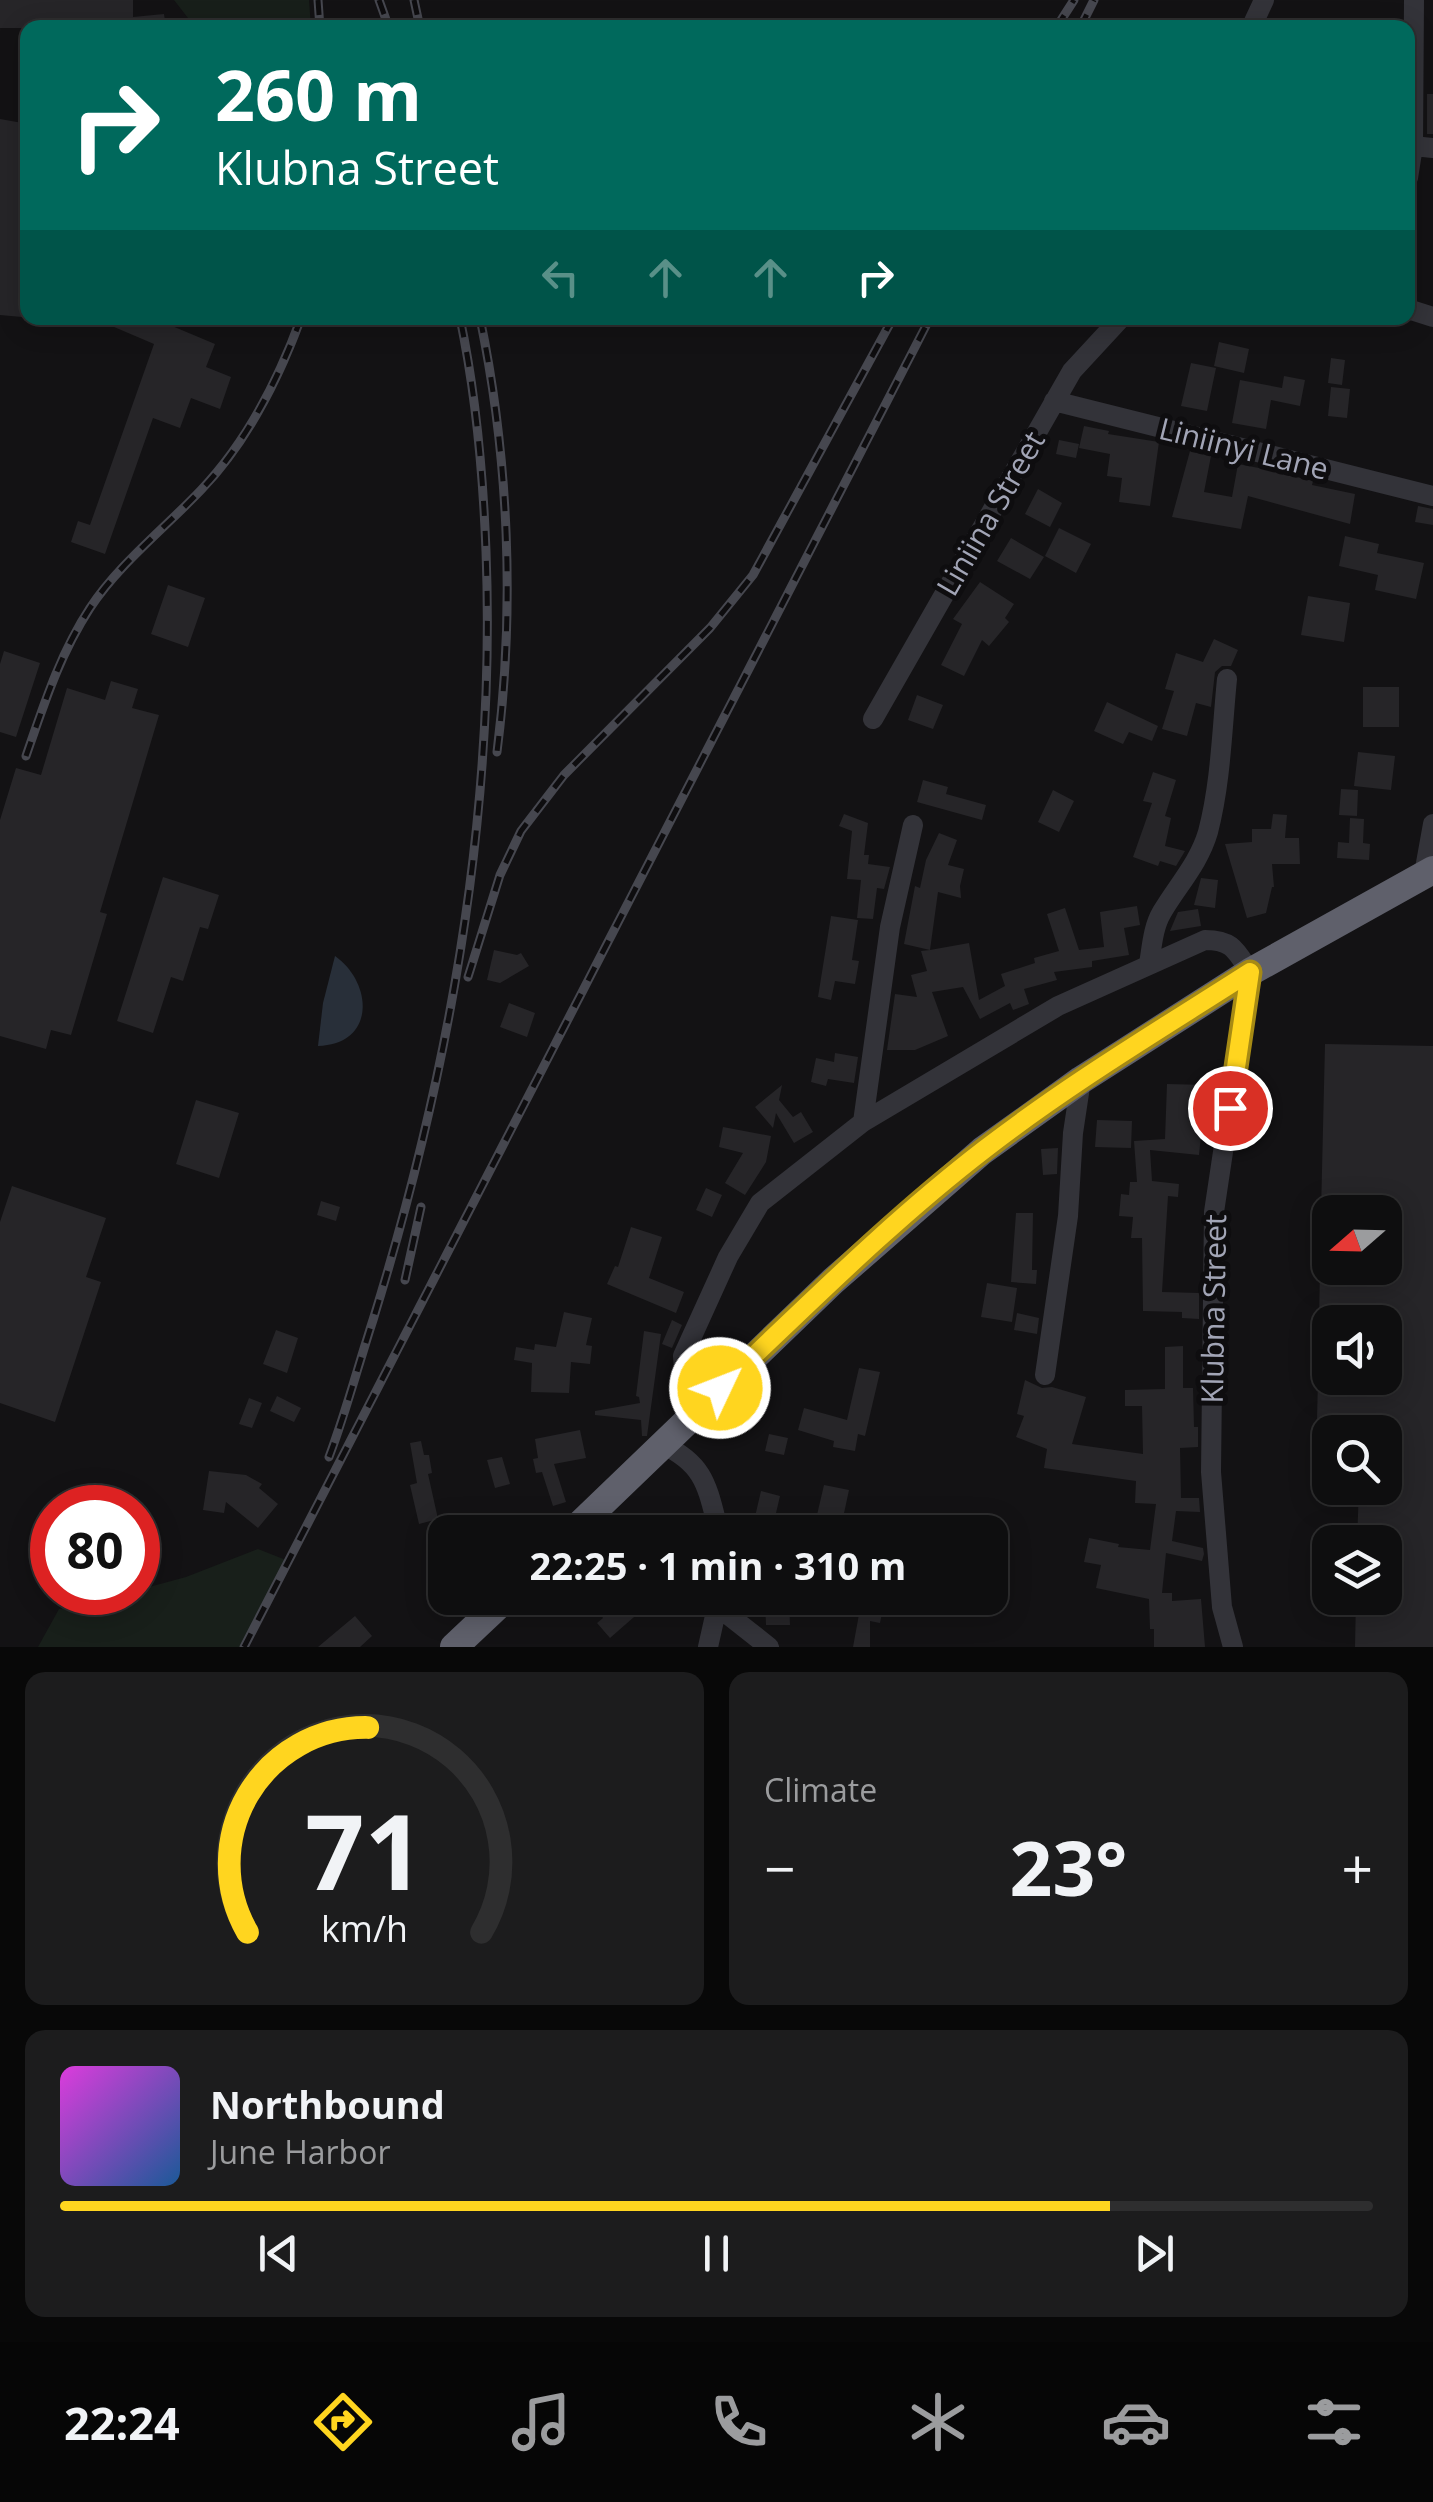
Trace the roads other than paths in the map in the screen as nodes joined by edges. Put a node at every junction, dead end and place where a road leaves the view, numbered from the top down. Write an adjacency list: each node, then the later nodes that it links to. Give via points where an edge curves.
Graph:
1 (1414, 0): 2 (street)
2 (1423, 147)
3 (1115, 325): 4 (street, Liniina Street)
4 (1054, 401): 5 (street, Liniinyi Lane); 7 (street, Liniina Street)
5 (1433, 496)
6 (1227, 679): 11 (street, via 1207,834 1161,913)
7 (873, 719)
8 (1433, 824): 10 (street)
9 (913, 825): 14 (street, via 890,927)
10 (1429, 872): 12 (highway)
11 (1149, 964): 12 (street, via 1206,940 1223,940); 14 (street, via 1058,1006)
12 (1250, 972): 13 (highway); 26 (street, Klubna Street, via 1214,1212 1211,1472 1222,1608)
13 (1081, 1080): 15 (street); 16 (highway, via 901,1218)
14 (862, 1122): 16 (street, via 760,1203 728,1257 683,1356)
15 (1044, 1375)
16 (698, 1409): 17 (highway)
17 (662, 1444): 18 (highway); 19 (street, via 696,1467)
18 (589, 1515)
19 (713, 1515)
20 (488, 1615): 23 (highway)
21 (716, 1615): 24 (street)
22 (733, 1615): 25 (street)
23 (454, 1647)
24 (708, 1647)
25 (769, 1647)
26 (1233, 1647)

